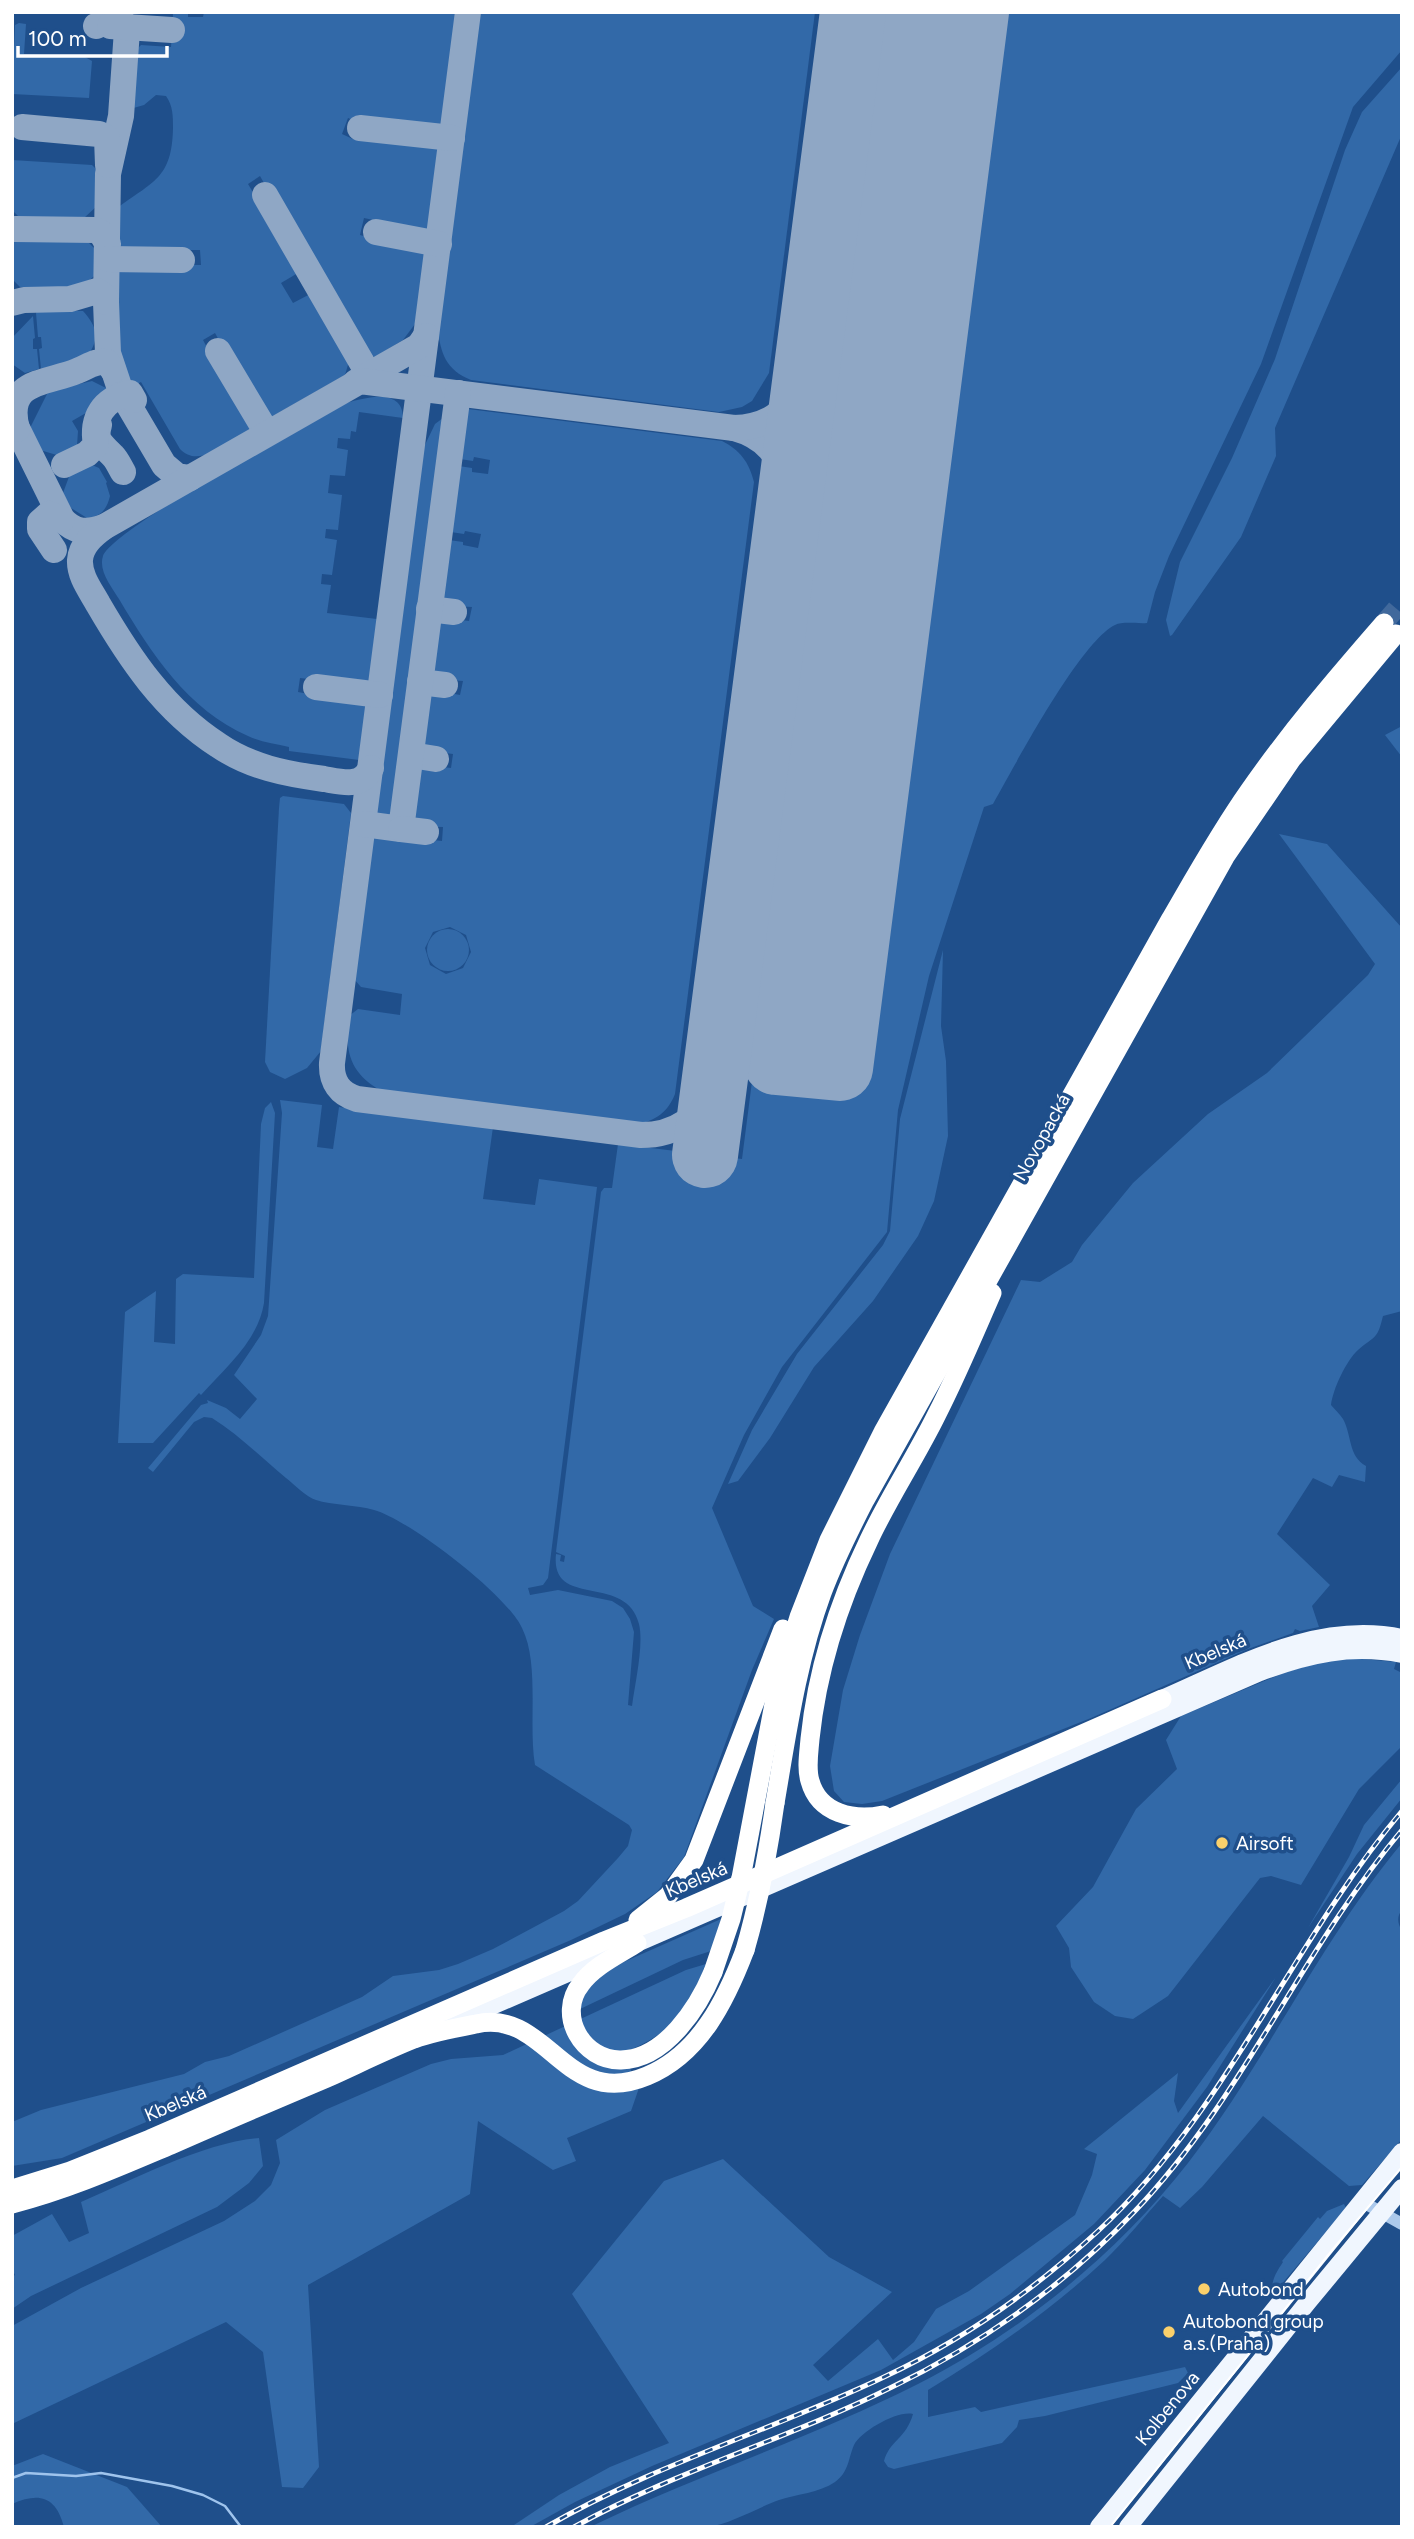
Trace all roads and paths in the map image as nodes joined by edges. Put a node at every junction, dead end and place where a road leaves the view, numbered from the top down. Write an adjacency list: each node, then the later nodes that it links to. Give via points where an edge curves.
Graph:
1 (1044, 1177): 2 (highway, Novopacká, via 1260,803 1390,628 1280,747 1213,847); 6 (highway, via 937,1415 864,1551 835,1626 811,1725 808,1770 821,1802 839,1814 864,1818); 9 (highway, Novopacká, bridge, via 895,1444 822,1594 793,1699 755,1915 729,1989 710,2023 680,2055 648,2076 629,2081 594,2080 575,2072 538,2040 499,2022)
2 (840, 1516): 7 (highway, via 801,1585 689,1869 653,1909); 8 (highway, bridge, via 799,1617 777,1688 732,1919 713,1972 694,2010 676,2032 645,2054 612,2060 597,2055 581,2041 572,2003 589,1975)
3 (1402, 1638): 5 (main road, Kbelská, via 1350,1633 1309,1639)
4 (1402, 1654): 8 (main road, Kbelská, via 1337,1650 1269,1668)
5 (1162, 1699): 6 (highway, Kbelská)
6 (924, 1803): 7 (highway, Kbelská)
7 (604, 1941): 11 (highway, Kbelská)
8 (637, 1942): 9 (main road, Kbelská)
9 (416, 2039): 11 (highway, Kbelská)
10 (1402, 2152): 15 (main road, Kolbenova)
11 (105, 2166): 12 (highway); 14 (highway, Kbelská); 16 (highway, Kbelská); 18 (highway)
12 (12, 2176)
13 (1402, 2188): 17 (main road)
14 (12, 2189)
15 (1361, 2201): 17 (street); 20 (main road, Kolbenova)
16 (12, 2204)
17 (1381, 2213): 19 (street); 21 (main road)
18 (12, 2217)
19 (1402, 2224)
20 (1099, 2527)
21 (1128, 2527)

